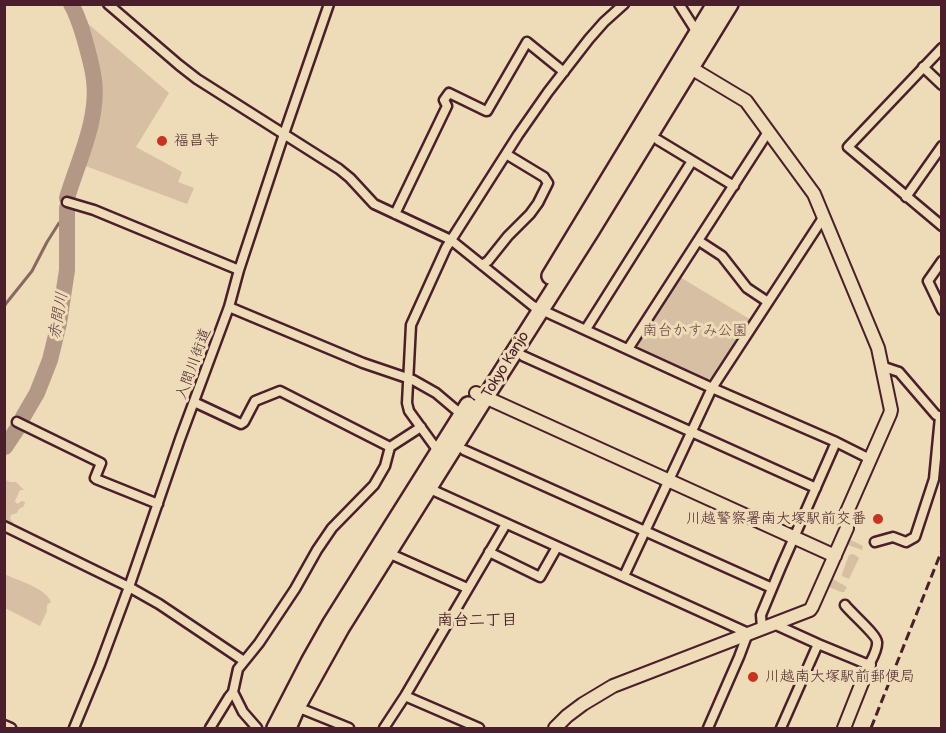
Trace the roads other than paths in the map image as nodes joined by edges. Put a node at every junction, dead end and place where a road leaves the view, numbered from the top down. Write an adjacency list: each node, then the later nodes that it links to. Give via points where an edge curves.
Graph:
1 (108, 4): 14 (street, via 179,65)
2 (329, 4): 14 (street, 入間川街道)
3 (624, 4): 11 (street)
4 (679, 4): 7 (street)
5 (716, 4): 7 (highway, Tokyo Kanjo)
6 (730, 4): 9 (highway, Tokyo Kanjo)
7 (698, 34): 32 (highway, Tokyo Kanjo)
8 (942, 48): 10 (street)
9 (692, 68): 13 (street, via 746,101); 32 (highway, Tokyo Kanjo, via 591,231)
10 (923, 68): 12 (street); 20 (street, via 848,147)
11 (564, 72): 17 (street); 22 (street, via 526,42 487,111 449,93 444,100 447,106)
12 (942, 85)
13 (768, 132): 19 (street); 23 (street, via 814,194)
14 (284, 134): 22 (street, via 339,169 374,204); 29 (street, 入間川街道)
15 (658, 140): 18 (street)
16 (942, 146): 20 (street)
17 (506, 154): 25 (street); 28 (street, via 548,183 530,214)
18 (692, 160): 19 (street); 34 (street)
19 (734, 186): 26 (street)
20 (906, 197): 24 (street)
21 (67, 202): 29 (street)
22 (394, 214): 25 (street)
23 (823, 218): 30 (street); 37 (street, via 876,342)
24 (942, 226)
25 (451, 240): 28 (street); 38 (street, via 411,325)
26 (699, 241): 30 (street, via 722,256 747,288); 35 (street)
27 (942, 261): 33 (street, via 928,281)
28 (482, 265): 32 (street)
29 (239, 270): 31 (street, 入間川街道)
30 (768, 302): 39 (street)
31 (229, 307): 38 (street); 41 (street, 入間川街道)
32 (537, 307): 34 (street); 40 (highway, Tokyo Kanjo)
33 (942, 310)
34 (586, 329): 35 (street)
35 (628, 350): 39 (street)
36 (523, 356): 46 (street)
37 (882, 366): 43 (street, via 899,372); 51 (street, via 891,410)
38 (408, 378): 42 (street, via 436,393); 45 (street, via 408,411)
39 (712, 388): 46 (street); 47 (street)
40 (481, 395): 42 (highway, Tokyo Kanjo); 52 (street); 53 (highway, Tokyo Kanjo)
41 (194, 402): 48 (street, via 241,424 255,401 279,392); 55 (street, 入間川街道)
42 (462, 415): 50 (highway, Tokyo Kanjo)
43 (941, 417): 60 (street, via 934,479 915,537 908,541 893,537)
44 (17, 422): 55 (street, via 101,463 96,479)
45 (420, 427): 48 (street); 50 (street)
46 (692, 432): 52 (street); 54 (street)
47 (836, 442): 51 (street); 54 (street)
48 (390, 447): 73 (street, via 374,485 332,528)
49 (464, 450): 58 (street)
50 (438, 451): 83 (highway, Tokyo Kanjo, via 331,623)
51 (870, 459): 64 (street, via 846,514 847,528)
52 (670, 480): 58 (street); 59 (street)
53 (428, 488): 56 (street); 77 (highway, Tokyo Kanjo)
54 (816, 488): 59 (street)
55 (158, 504): 66 (street, 入間川街道)
56 (506, 524): 61 (street); 62 (street)
57 (4, 526): 66 (street)
58 (645, 531): 65 (street); 68 (street)
59 (794, 537): 64 (street); 68 (street)
60 (875, 542)
61 (557, 547): 62 (street, via 540,577); 65 (street)
62 (489, 552): 67 (street)
63 (395, 556): 67 (street)
64 (835, 556): 70 (street, via 808,612)
65 (624, 576): 71 (street)
66 (129, 588): 73 (street); 80 (street, 入間川街道)
67 (467, 588): 76 (street)
68 (772, 588): 70 (street, via 761,615)
69 (845, 605): 74 (street, via 876,637)
70 (768, 626): 71 (street); 72 (street)
71 (748, 633): 88 (street, via 613,686 583,704); 89 (street)
72 (818, 644): 74 (street); 90 (street)
73 (244, 661): 75 (street)
74 (869, 665): 91 (street)
75 (233, 692): 81 (street); 82 (street)
76 (405, 696): 86 (street); 87 (street)
77 (297, 707): 84 (highway, Tokyo Kanjo); 85 (street)
78 (4, 725): 79 (street)
79 (11, 729)
80 (74, 729)
81 (210, 729)
82 (257, 729)
83 (276, 729)
84 (288, 729)
85 (349, 729)
86 (384, 729)
87 (478, 729)
88 (555, 729)
89 (708, 729)
90 (782, 729)
91 (844, 729)

